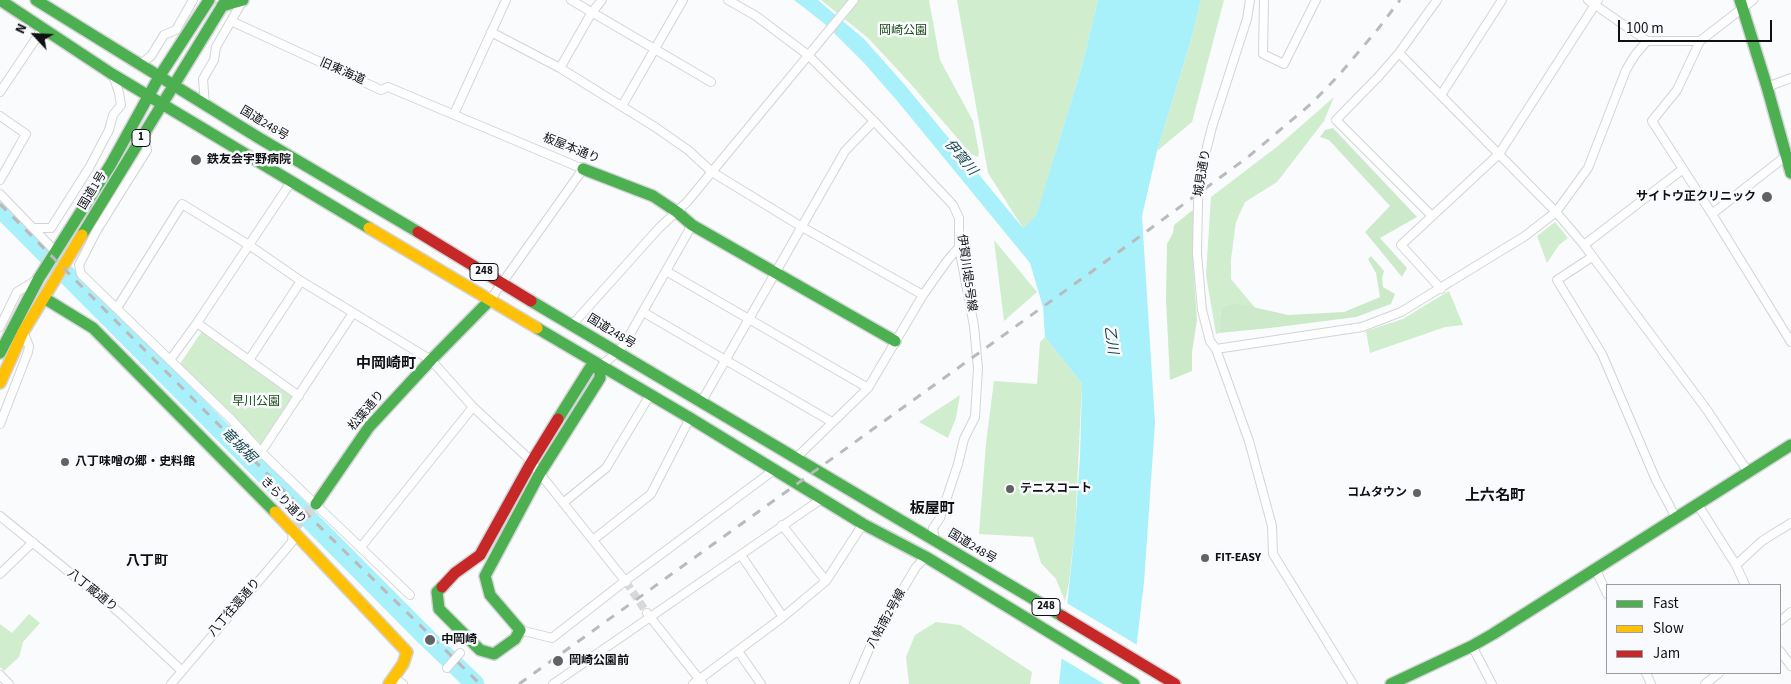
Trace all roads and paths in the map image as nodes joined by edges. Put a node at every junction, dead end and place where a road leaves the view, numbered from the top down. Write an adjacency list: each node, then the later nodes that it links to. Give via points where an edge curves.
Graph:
1 (0, 0): 24 (main road, 248)
2 (36, 0): 31 (main road, 国道248号 / 248)
3 (192, 0): 31 (street, via 176,30 164,35 151,56)
4 (243, 0): 19 (main road); 23 (street)
5 (506, 0): 25 (street)
6 (571, 0): 22 (street)
7 (602, 0): 22 (street)
8 (683, 0): 28 (street)
9 (728, 0): 30 (street, 伊賀川堤5号線, via 756,16)
10 (854, 0): 30 (street)
11 (1250, 0): 98 (street, 城見通り, via 1200,175 1197,254 1202,310 1210,341)
12 (1264, 0): 13 (street, via 1263,54 1284,64)
13 (1316, 0)
14 (1437, 0): 29 (street)
15 (1502, 0): 41 (street)
16 (1588, 0): 20 (street)
17 (1753, 0): 21 (street)
18 (206, 3): 34 (main road, 国道1号 / 1)
19 (224, 3): 37 (main road, 国道1号 / 1)
20 (1597, 3): 26 (street); 50 (street)
21 (1742, 4): 27 (street); 38 (main road)
22 (592, 12): 28 (street); 32 (street)
23 (231, 22): 43 (street, via 203,79); 45 (street, 旧東海道, via 381,90 388,87)
24 (43, 28): 33 (main road, 248); 39 (street)
25 (491, 32): 32 (street); 45 (street)
26 (1647, 41): 27 (street); 65 (street, via 1626,70 1588,168)
27 (1700, 41): 56 (street, via 1677,90 1652,120)
28 (655, 48): 36 (street); 44 (street)
29 (1399, 53): 41 (street); 67 (street, via 1336,120)
30 (808, 55): 47 (street, 伊賀川堤5号線); 57 (street)
31 (139, 66): 34 (main road, 国道248号 / 248)
32 (560, 68): 44 (street)
33 (112, 74): 40 (main road, 248); 54 (street, via 121,104)
34 (159, 77): 37 (main road, 国道248号 / 248); 40 (main road, 国道1号 / 1)
35 (1791, 78): 38 (street)
36 (711, 82)
37 (173, 85): 42 (main road, 国道1号 / 1); 43 (main road, 国道248号 / 248)
38 (1767, 87): 49 (main road)
39 (0, 92)
40 (149, 95): 42 (main road, 248); 52 (main road, 国道1号 / 1)
41 (1441, 95): 50 (street)
42 (162, 104): 48 (main road, 国道1号 / 1); 61 (main road, 248)
43 (205, 106): 83 (main road, 国道248号 / 248)
44 (622, 106): 57 (street, via 688,150)
45 (454, 114): 55 (street, 板屋本通り)
46 (0, 116): 59 (street, via 26,134)
47 (874, 121): 69 (street, via 845,151); 76 (street, 伊賀川堤5号線, via 953,205 959,218)
48 (144, 133): 53 (main road, 国道1号 / 1); 60 (street, via 147,150)
49 (1786, 140): 51 (main road)
50 (1499, 154): 65 (street); 67 (street)
51 (1786, 156): 58 (main road); 66 (street)
52 (110, 164): 54 (street); 70 (main road, 国道1号 / 1)
53 (125, 164): 60 (street); 73 (main road, 国道1号 / 1)
54 (89, 168): 63 (street)
55 (582, 169): 64 (main road, 板屋本通り, via 653,196); 83 (street)
56 (1683, 169): 66 (street); 75 (street)
57 (712, 172): 64 (street); 69 (street)
58 (1791, 173)
59 (0, 180)
60 (127, 182): 72 (street)
61 (291, 182): 74 (street); 87 (main road, 248)
62 (0, 194): 71 (street)
63 (64, 206): 70 (street); 71 (street, via 51,228)
64 (677, 212): 68 (main road, 板屋本通り); 93 (street)
65 (1556, 212): 75 (street); 84 (street, via 1525,236)
66 (1712, 214): 97 (street)
67 (1432, 216): 84 (street, via 1401,245)
68 (692, 225): 79 (street); 80 (main road)
69 (802, 226): 80 (street); 85 (street)
70 (73, 227): 77 (main road, 国道1号 / 1)
71 (34, 228): 77 (street)
72 (97, 230): 73 (street); 88 (street, via 79,265 81,274)
73 (83, 233): 86 (main road, 国道1号 / 1)
74 (249, 245): 82 (street); 88 (street, via 182,204); 92 (street)
75 (1584, 245): 78 (street)
76 (960, 247): 85 (street); 133 (street, 伊賀川堤5号線, via 978,368 975,417 964,439 940,518 933,528)
77 (57, 252): 81 (main road, 国道1号 / 1)
78 (1592, 257): 120 (street, via 1707,410); 127 (street, via 1557,280 1602,354 1656,480)
79 (666, 271): 89 (street); 91 (street)
80 (776, 273): 91 (street); 96 (main road)
81 (39, 278): 94 (street, via 17,292); 99 (main road, 国道1号 / 1)
82 (300, 281): 90 (street); 102 (street)
83 (501, 283): 87 (street); 93 (main road, 国道248号 / 248)
84 (1441, 289): 98 (street, via 1401,312 1362,327)
85 (923, 295): 96 (street)
86 (44, 298): 95 (main road, 国道1号 / 1); 131 (main road, きらり通り, via 93,328)
87 (490, 300): 103 (main road, 松葉通り); 105 (main road, 248)
88 (117, 308): 101 (street)
89 (643, 312): 100 (street); 104 (street)
90 (353, 313): 103 (street); 109 (street)
91 (749, 319): 104 (street); 107 (street)
92 (197, 323): 101 (street); 102 (street)
93 (572, 325): 100 (main road, 国道248号 / 248)
94 (0, 327)
95 (23, 332): 106 (main road, 国道1号 / 1); 114 (street, via 28,352)
96 (895, 341): 107 (street)
97 (1791, 342)
98 (1216, 349): 169 (street, 城見通り, via 1249,441 1272,526 1273,554)
99 (0, 352)
100 (618, 352): 105 (street); 110 (main road, 国道248号 / 248)
101 (170, 360): 116 (street)
102 (249, 360): 109 (street)
103 (431, 360): 111 (street); 124 (main road, 松葉通り, via 369,427)
104 (726, 360): 110 (street); 113 (street)
105 (600, 366): 108 (main road, 248); 118 (main road, via 590,368); 121 (main road, via 600,378)
106 (0, 383)
107 (868, 388): 113 (street)
108 (650, 395): 112 (main road, 248); 123 (street, via 606,468)
109 (299, 396): 116 (street)
110 (702, 402): 117 (main road, 国道248号 / 248)
111 (473, 407): 118 (street); 135 (street)
112 (690, 418): 119 (main road, 248); 132 (street, via 651,494)
113 (832, 422): 117 (street)
114 (0, 424)
115 (1791, 445): 120 (main road)
116 (261, 452): 124 (street)
117 (795, 459): 133 (main road, 国道248号 / 248)
118 (531, 463): 121 (street); 150 (main road, via 480,555 455,573 437,592 439,609 480,650 494,654 515,639)
119 (774, 470): 122 (main road, 248); 142 (street)
120 (1748, 472): 125 (main road)
121 (540, 473): 123 (street); 150 (main road, via 485,576 490,595)
122 (823, 498): 129 (main road, 248); 130 (street)
123 (563, 503): 132 (street)
124 (316, 504): 135 (street)
125 (1698, 505): 127 (main road); 138 (street)
126 (0, 516): 134 (street, 八丁蔵通り)
127 (1676, 518): 139 (main road)
128 (1791, 523): 138 (street, via 1762,541)
129 (863, 524): 137 (main road, 248); 141 (street)
130 (782, 525): 136 (street); 141 (street)
131 (293, 530): 157 (street, 八丁往還通り, via 292,542); 160 (main road, きらり通り, via 406,652)
132 (593, 540): 142 (street)
133 (935, 541): 168 (main road, 国道248号 / 248)
134 (33, 542): 140 (street); 157 (street, 八丁蔵通り, via 121,614)
135 (361, 547): 145 (street)
136 (741, 555): 147 (street); 148 (street)
137 (926, 557): 166 (street, 八帖南2号線, via 916,567 874,640); 167 (main road, 248)
138 (1736, 565): 143 (street)
139 (1596, 570): 144 (street); 151 (main road)
140 (0, 574)
141 (826, 581): 148 (street)
142 (625, 582): 150 (street, via 552,638)
143 (1745, 584)
144 (1606, 592)
145 (410, 595)
146 (1791, 612): 149 (street)
147 (648, 615): 161 (street); 164 (street)
148 (783, 617): 152 (street)
149 (1781, 620)
150 (520, 630)
151 (1472, 646): 170 (main road); 171 (street)
152 (738, 651): 161 (street); 165 (street)
153 (1781, 653): 155 (street)
154 (460, 654): 156 (street)
155 (1791, 666)
156 (447, 668)
157 (181, 670): 163 (street, 八丁往還通り)
158 (0, 674): 162 (street)
159 (1717, 674): 172 (street)
160 (395, 682)
161 (698, 682)
162 (9, 684)
163 (171, 684)
164 (553, 684)
165 (761, 684)
166 (854, 684)
167 (1134, 684)
168 (1175, 684)
169 (1353, 684)
170 (1391, 684)
171 (1492, 684)
172 (1705, 684)

